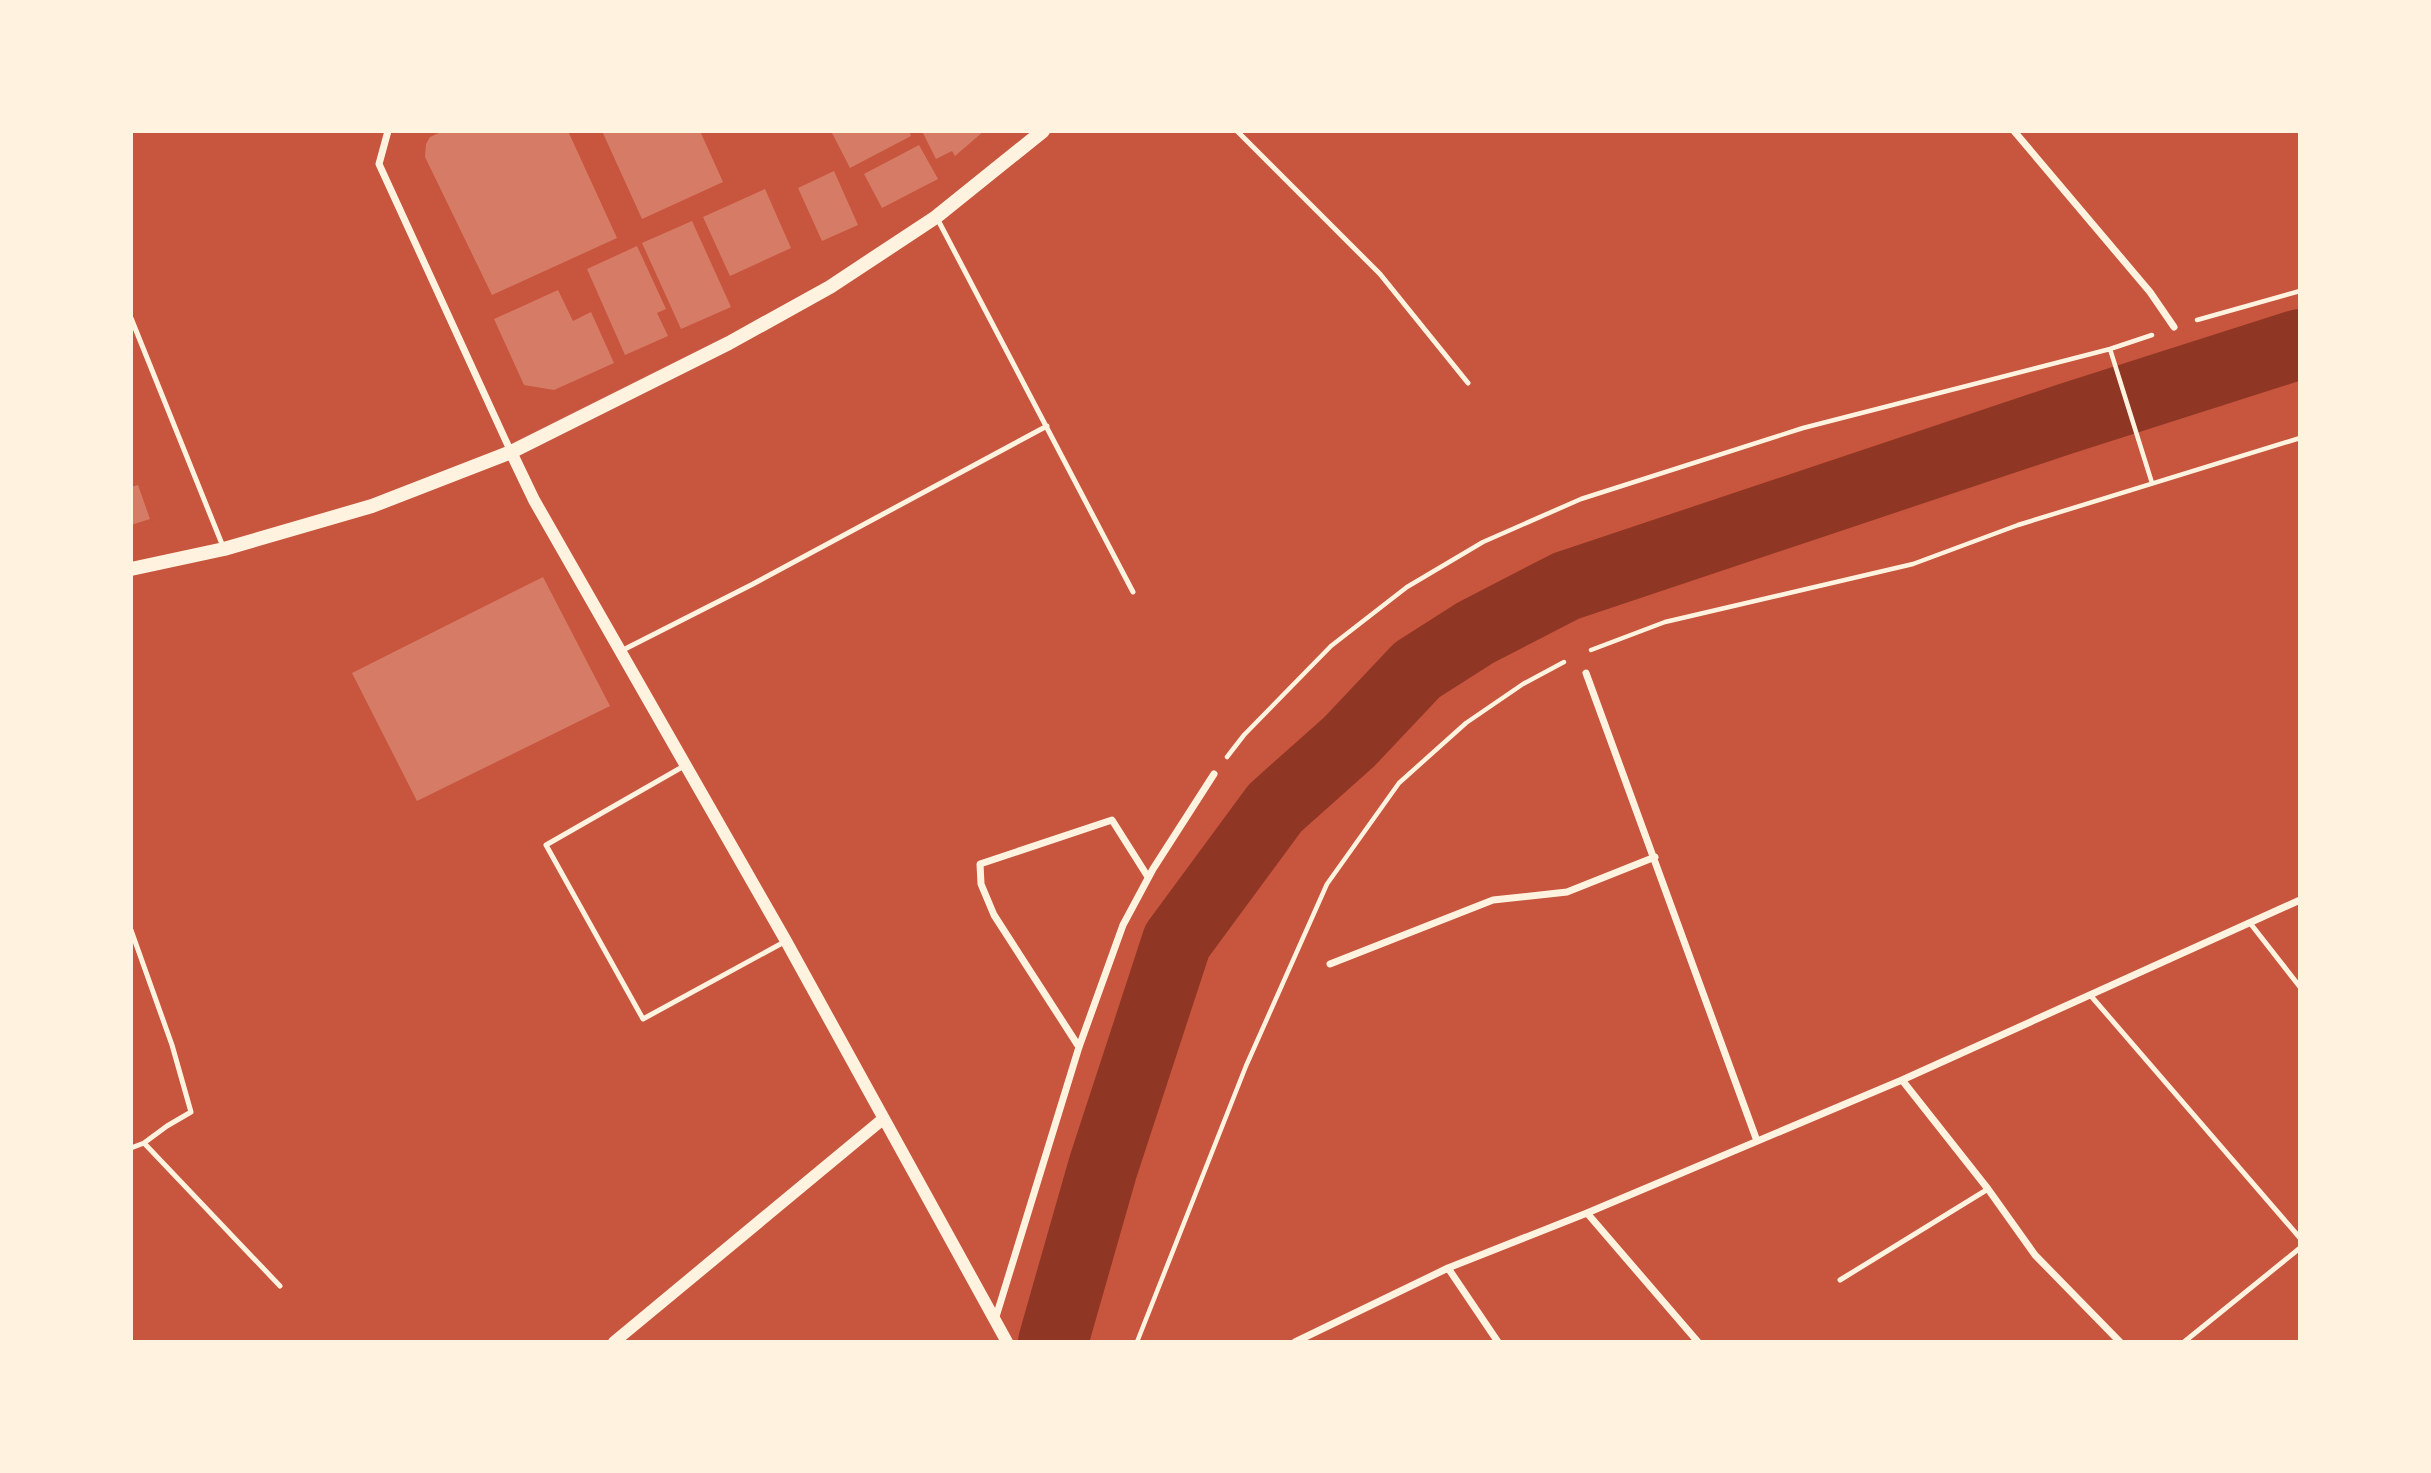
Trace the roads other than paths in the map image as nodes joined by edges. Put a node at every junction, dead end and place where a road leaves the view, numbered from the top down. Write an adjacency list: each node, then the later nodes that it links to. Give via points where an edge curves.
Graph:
1 (388, 131): 10 (street, via 379,164)
2 (1043, 131): 5 (main road)
3 (1237, 131): 8 (lane, via 1380,274)
4 (2014, 131): 7 (street, via 2150,292)
5 (936, 217): 9 (lane); 10 (main road, via 830,287 729,343)
6 (131, 317): 11 (lane)
7 (2174, 327)
8 (1468, 383)
9 (1047, 426): 13 (lane); 14 (lane)
10 (511, 452): 11 (main road, via 372,506); 14 (street)
11 (224, 549): 12 (main road)
12 (131, 569)
13 (1132, 592)
14 (621, 650): 16 (street)
15 (1586, 673): 18 (street)
16 (687, 765): 23 (street); 23 (lane, via 546,845 643,1019)
17 (1214, 775): 19 (street)
18 (1654, 857): 24 (street, via 1567,892 1493,900); 30 (street)
19 (1148, 877): 27 (street, via 1123,925); 27 (street, via 1112,820 980,864 981,884 994,915)
20 (2300, 900): 21 (street)
21 (2250, 923): 25 (lane); 26 (street)
22 (131, 930): 31 (lane, via 191,1112)
23 (786, 941): 29 (street)
24 (1330, 964)
25 (2300, 987)
26 (2091, 996): 28 (street); 35 (lane)
27 (1079, 1047): 40 (street)
28 (1902, 1080): 30 (street); 33 (street)
29 (883, 1119): 40 (street); 41 (street)
30 (1757, 1141): 34 (street)
31 (144, 1143): 32 (lane); 39 (lane)
32 (131, 1148)
33 (1988, 1189): 38 (lane); 46 (street, via 2035,1255)
34 (1587, 1213): 37 (street); 45 (street)
35 (2300, 1238)
36 (2300, 1248): 47 (lane)
37 (1448, 1268): 43 (street); 44 (street)
38 (1840, 1280)
39 (280, 1286)
40 (995, 1320): 42 (street)
41 (614, 1342)
42 (1007, 1342)
43 (1295, 1342)
44 (1498, 1342)
45 (1698, 1342)
46 (2120, 1342)
47 (2184, 1342)

